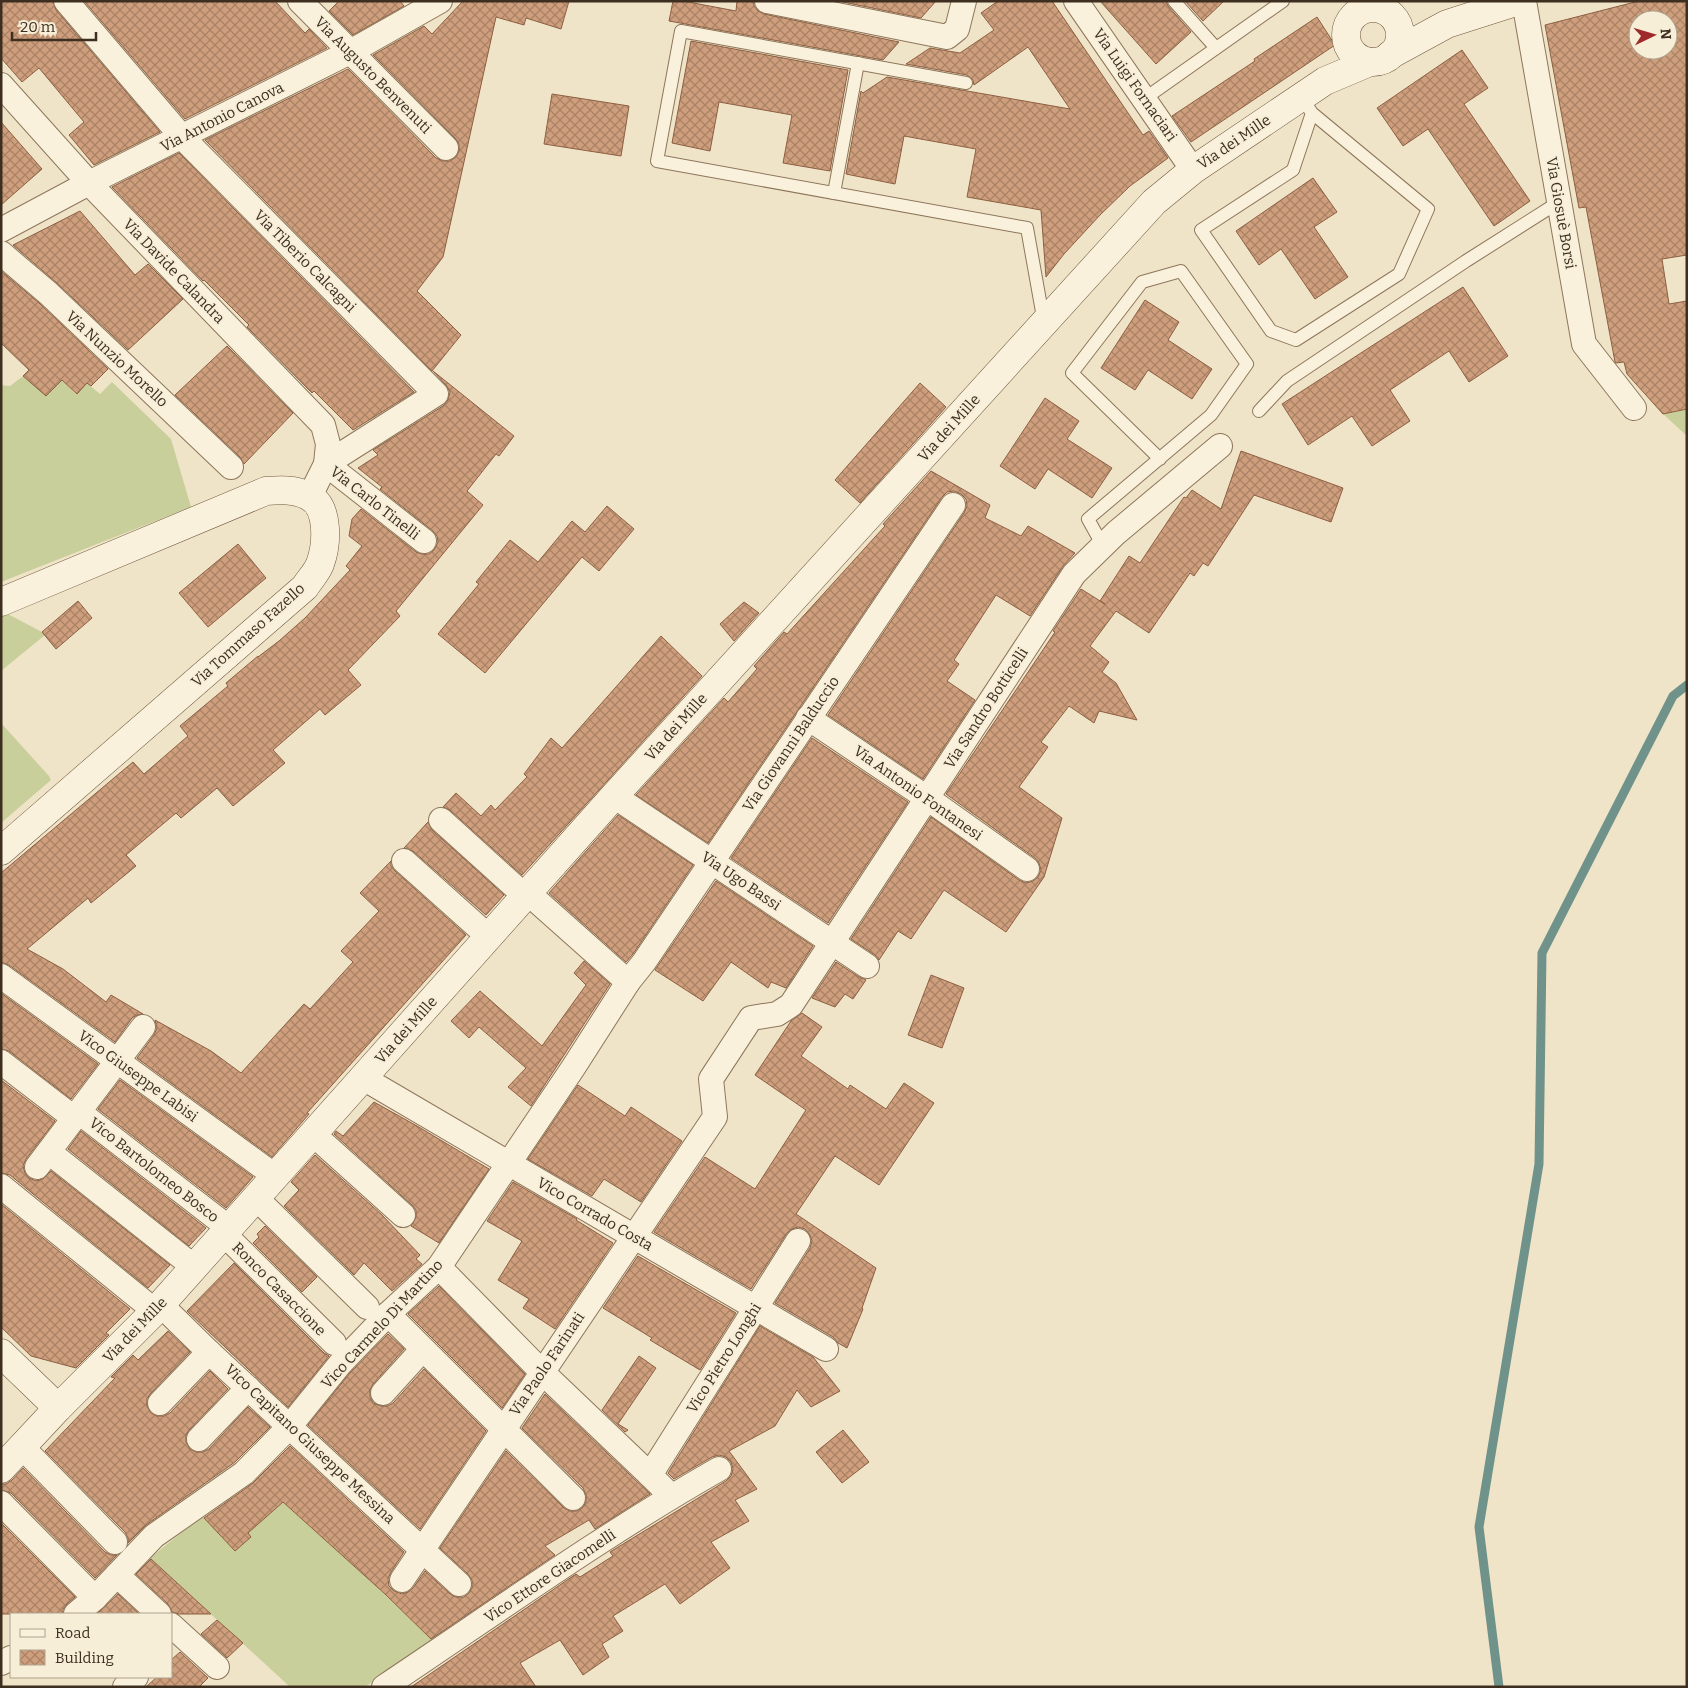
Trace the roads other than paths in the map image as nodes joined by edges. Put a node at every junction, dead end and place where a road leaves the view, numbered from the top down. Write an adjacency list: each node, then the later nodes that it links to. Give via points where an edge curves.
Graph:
1 (66, 1): 24 (street, Via Tiberio Calcagni)
2 (300, 1): 16 (street, Via Augusto Benvenuti)
3 (440, 1): 16 (street, Via Antonio Canova)
4 (767, 1): 5 (street, via 947,37 957,29)
5 (964, 1)
6 (1174, 1): 15 (lane)
7 (1342, 1): 14 (main road)
8 (1519, 1): 13 (main road)
9 (1524, 1): 29 (street, Via Giosuè Borsi)
10 (1279, 2): 15 (lane)
11 (1085, 5): 22 (street, Via Luigi Fornaciari)
12 (1384, 11): 13 (main road, via 1416,26); 14 (main road, via 1368,8 1358,12 1349,21); 17 (main road, via 1400,35 1397,46)
13 (1447, 24): 17 (main road)
14 (1346, 37): 17 (main road, via 1352,52 1360,58); 19 (main road, via 1341,58)
15 (1216, 48): 22 (lane)
16 (350, 52): 24 (street, Via Antonio Canova); 25 (street, Via Augusto Benvenuti)
17 (1380, 58): 19 (main road)
18 (858, 63): 20 (lane); 28 (lane); 28 (lane, via 681,30 657,160)
19 (1325, 81): 23 (main road, Via dei Mille)
20 (966, 83)
21 (1, 85): 27 (street, Via Davide Calandra)
22 (1144, 99): 26 (street, Via Luigi Fornaciari)
23 (1307, 105): 23 (lane, via 1293,170 1201,230 1271,331 1296,340 1399,274 1428,209); 26 (main road, Via dei Mille)
24 (182, 137): 27 (street, Via Antonio Canova); 37 (street, Via Tiberio Calcagni, via 436,394)
25 (446, 148)
26 (1193, 170): 32 (main road, Via dei Mille, via 1154,202)
27 (89, 184): 30 (street, Via Antonio Canova); 37 (street, Via Davide Calandra, via 323,425 328,444)
28 (834, 193): 32 (lane, via 1027,228)
29 (1559, 202): 33 (street, Via Giosuè Borsi, via 1584,344); 34 (lane, via 1287,381)
30 (1, 230)
31 (1, 253): 38 (street, Via Nunzio Morello, via 48,293)
32 (1044, 323): 45 (main road, Via dei Mille)
33 (1634, 408)
34 (1259, 411)
35 (1220, 446): 42 (street, Via Sandro Botticelli)
36 (1160, 458): 36 (lane, via 1072,373 1142,282 1181,270 1247,364 1211,415); 42 (lane, via 1088,519)
37 (326, 464): 39 (street); 41 (street, Via Carlo Tinelli)
38 (231, 467)
39 (310, 496): 43 (main road, via 286,490 266,491); 48 (main road, Via Tommaso Fazello, via 323,515 325,544 319,565 305,586)
40 (953, 504): 44 (street, Via Giovanni Balduccio)
41 (424, 541)
42 (1102, 546): 46 (street, Via Sandro Botticelli, via 1074,574)
43 (1, 602)
44 (808, 718): 46 (street, Via Antonio Fontanesi); 50 (street, Via Giovanni Balduccio)
45 (614, 796): 50 (street, Via Ugo Bassi); 52 (main road, Via dei Mille)
46 (927, 798): 51 (street, Via Antonio Fontanesi); 54 (street, Via Sandro Botticelli)
47 (441, 820): 52 (street)
48 (1, 851)
49 (404, 860): 53 (street)
50 (712, 861): 54 (street, Via Ugo Bassi); 57 (street, Via Giovanni Balduccio)
51 (1026, 870)
52 (527, 894): 53 (main road, Via dei Mille); 57 (street)
53 (489, 936): 62 (main road, Via dei Mille)
54 (831, 942): 55 (street, Via Ugo Bassi); 58 (street, Via Sandro Botticelli)
55 (867, 966)
56 (1, 976): 61 (street, Vico Giuseppe Labisi)
57 (628, 982): 65 (street, Vico Carmelo Di Martino)
58 (791, 1005): 71 (street, Via Paolo Farinati, via 777,1014 750,1018 711,1079 714,1117)
59 (143, 1027): 61 (street)
60 (1, 1062): 63 (street, Vico Bartolomeo Bosco)
61 (117, 1062): 63 (street); 66 (street, Vico Giuseppe Labisi)
62 (363, 1078): 64 (main road, Via dei Mille); 65 (street, Vico Corrado Costa)
63 (77, 1115): 70 (street, Vico Bartolomeo Bosco); 73 (street, via 43,1160)
64 (313, 1134): 66 (main road, Via dei Mille); 69 (street)
65 (508, 1163): 71 (street, Vico Corrado Costa); 74 (street, Vico Carmelo Di Martino)
66 (275, 1176): 68 (main road, Via dei Mille)
67 (1, 1186): 75 (street, Vico Capitano Giuseppe Messina)
68 (256, 1198): 70 (main road, Via dei Mille); 77 (street)
69 (403, 1215)
70 (226, 1231): 73 (main road, Via dei Mille); 78 (street, Ronco Casaccione)
71 (633, 1236): 76 (street, Vico Corrado Costa); 83 (street, Via Paolo Farinati)
72 (798, 1240): 76 (street, Vico Pietro Longhi)
73 (194, 1266): 75 (main road, Via dei Mille)
74 (439, 1267): 77 (street, Vico Carmelo Di Martino); 83 (street)
75 (158, 1308): 81 (street, Vico Capitano Giuseppe Messina); 87 (main road, Via dei Mille)
76 (755, 1308): 79 (street, Vico Corrado Costa); 94 (street, Vico Pietro Longhi)
77 (377, 1311): 80 (street); 88 (street, Vico Carmelo Di Martino)
78 (334, 1343)
79 (826, 1349)
80 (422, 1350): 85 (street); 89 (street)
81 (209, 1352): 84 (street, Vico Capitano Giuseppe Messina); 86 (street)
82 (1, 1353): 87 (main road)
83 (542, 1372): 89 (street, Via Paolo Farinati); 94 (street)
84 (248, 1388): 88 (street, Vico Capitano Giuseppe Messina); 90 (street)
85 (383, 1393)
86 (160, 1403)
87 (58, 1408): 91 (main road, Via dei Mille)
88 (290, 1426): 99 (street, Vico Capitano Giuseppe Messina); 100 (street, Vico Carmelo Di Martino, via 244,1473 154,1536)
89 (503, 1429): 96 (street); 99 (street, Via Paolo Farinati)
90 (198, 1439)
91 (22, 1447): 92 (main road, Via dei Mille); 98 (street)
92 (1, 1469)
93 (719, 1469): 95 (street, Vico Ettore Giacomelli)
94 (650, 1475): 95 (street)
95 (671, 1496): 110 (street, Vico Ettore Giacomelli)
96 (573, 1498)
97 (1, 1503): 103 (street)
98 (115, 1542)
99 (423, 1549): 101 (street, Via Paolo Farinati); 102 (street, Vico Capitano Giuseppe Messina)
100 (117, 1575): 103 (street, Vico Carmelo Di Martino); 105 (street)
101 (402, 1580)
102 (459, 1584)
103 (95, 1598): 104 (street, Vico Carmelo Di Martino)
104 (77, 1613)
105 (158, 1613)
106 (175, 1635): 107 (street)
107 (217, 1667)
108 (135, 1678): 109 (street)
109 (125, 1687)
110 (384, 1687)

